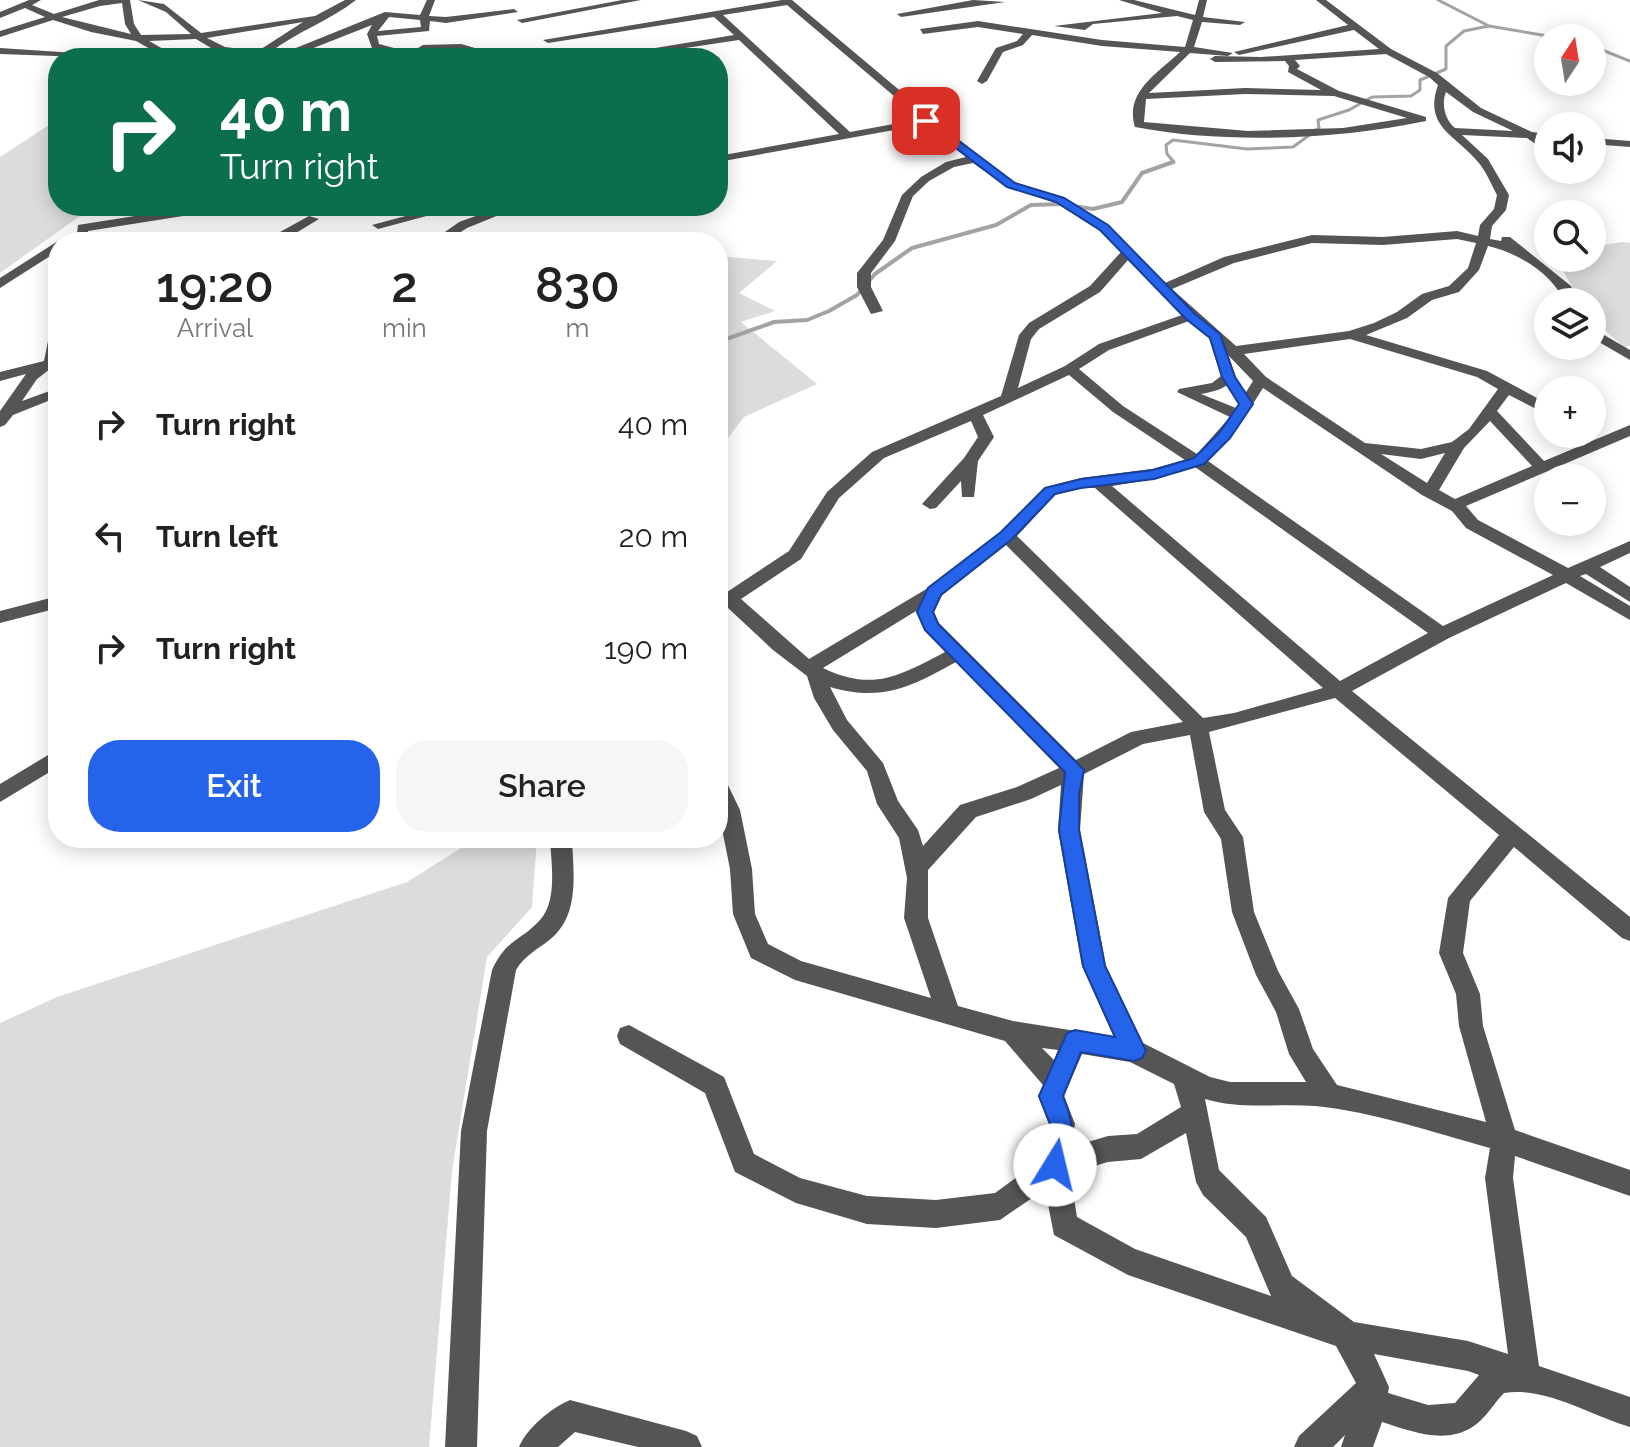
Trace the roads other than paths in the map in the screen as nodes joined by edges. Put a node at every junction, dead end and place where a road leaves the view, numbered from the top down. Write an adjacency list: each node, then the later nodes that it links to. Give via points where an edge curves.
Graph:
1 (37, 0): 15 (street)
2 (124, 0): 24 (street); 38 (street)
3 (142, 0): 36 (street, via 165,6)
4 (352, 0): 25 (street)
5 (431, 0): 26 (street)
6 (504, 0): 22 (street)
7 (637, 0): 11 (street)
8 (1123, 0): 19 (street)
9 (1203, 0): 27 (street)
10 (1320, 0): 30 (street)
11 (620, 1): 16 (street)
12 (787, 1): 17 (street); 65 (street)
13 (955, 3): 18 (street); 23 (street); 29 (street)
14 (396, 4): 21 (street)
15 (25, 5): 20 (street); 24 (street)
16 (544, 14): 22 (street); 39 (street, via 555,20)
17 (716, 14): 37 (street); 39 (street)
18 (901, 14)
19 (1176, 14): 23 (street, via 1090,22 1085,27); 27 (street)
20 (0, 15)
21 (386, 16): 26 (street); 34 (street); 45 (street)
22 (518, 16): 26 (street); 32 (street)
23 (1013, 16): 29 (street); 51 (street, via 1136,47); 60 (street, via 1020,43 997,52)
24 (54, 18): 35 (street); 38 (street, via 102,35)
25 (322, 18): 36 (street, via 288,19); 44 (street)
26 (426, 18): 31 (street)
27 (1197, 18): 28 (street); 51 (street)
28 (1240, 22)
29 (978, 24): 33 (street)
30 (1353, 27): 53 (street); 54 (street)
31 (426, 29): 34 (street); 47 (street)
32 (516, 30)
33 (923, 31)
34 (372, 34): 46 (street, via 375,46)
35 (0, 36): 41 (street)
36 (201, 36): 38 (street); 43 (street)
37 (741, 37): 50 (street); 67 (street)
38 (136, 38): 42 (street)
39 (548, 40): 49 (street)
40 (508, 41): 48 (street)
41 (0, 45)
42 (155, 48)
43 (220, 48)
44 (269, 48)
45 (305, 48)
46 (387, 48)
47 (422, 48)
48 (502, 48)
49 (542, 48)
50 (667, 48)
51 (1188, 49): 54 (street); 58 (street)
52 (0, 51): 55 (street)
53 (1388, 51): 56 (street); 61 (street)
54 (1228, 53): 57 (street)
55 (48, 54)
56 (1287, 58): 57 (street); 62 (street, via 1295,66 1294,74)
57 (1242, 59): 58 (street); 59 (street)
58 (1175, 60): 63 (street)
59 (1254, 72)
60 (982, 81)
61 (1443, 85): 66 (street, via 1438,99); 68 (street, via 1477,110)
62 (1335, 93): 63 (street); 64 (street)
63 (1142, 96): 64 (street, via 1139,125 1228,134 1330,132)
64 (1422, 119): 66 (street)
65 (926, 121): 67 (street); 74 (street)
66 (1446, 126): 68 (street); 80 (street, via 1484,161 1502,191 1500,210)
67 (847, 135): 73 (street)
68 (1530, 135): 69 (street); 70 (street)
69 (1534, 135)
70 (1534, 138)
71 (1606, 142): 72 (street)
72 (1630, 144)
73 (728, 157)
74 (975, 159): 88 (street, via 1011,185 1060,200); 93 (street, via 950,164 908,195 889,241 864,273 864,287)
75 (98, 216): 82 (street)
76 (173, 216): 83 (street)
77 (416, 216): 81 (street)
78 (488, 216): 85 (street)
79 (313, 219): 84 (street)
80 (1490, 221): 86 (street); 87 (street)
81 (378, 225)
82 (85, 232)
83 (96, 232)
84 (288, 232)
85 (452, 232)
86 (1483, 240): 87 (street); 92 (street, via 1457,235 1312,239 1229,260); 95 (street, via 1473,270 1454,289)
87 (1514, 248): 91 (street)
88 (1129, 251): 92 (street); 108 (street, via 1095,289 1034,326 1024,338)
89 (48, 252): 90 (street)
90 (0, 284)
91 (1565, 288)
92 (1162, 289): 94 (street)
93 (876, 311)
94 (1191, 316): 96 (street); 102 (street, via 1104,347)
95 (1351, 335): 98 (street); 106 (street, via 1467,369)
96 (1215, 336): 98 (street); 104 (street)
97 (1606, 341): 99 (street)
98 (1233, 351): 105 (street)
99 (1630, 356)
100 (48, 362): 103 (street)
101 (48, 364): 113 (street, via 32,376)
102 (1070, 369): 108 (street); 118 (street, via 1118,409)
103 (0, 377)
104 (1229, 377): 110 (street); 110 (street, via 1216,387 1180,390)
105 (1261, 380): 110 (street); 116 (street)
106 (1507, 387): 109 (street); 111 (street)
107 (48, 397): 113 (street)
108 (1008, 399): 112 (street)
109 (1534, 402)
110 (1242, 410): 118 (street)
111 (1489, 411): 115 (street); 119 (street)
112 (975, 414): 117 (street, via 986,437); 134 (street, via 878,455 833,495 795,555)
113 (5, 417)
114 (1614, 437): 120 (street)
115 (1457, 446): 116 (street, via 1421,454); 122 (street)
116 (1364, 447): 123 (street)
117 (970, 461): 126 (street); 127 (street)
118 (1199, 461): 124 (street); 139 (street)
119 (1538, 464)
120 (1551, 464)
121 (1534, 471): 128 (street)
122 (1441, 477): 123 (street); 125 (street)
123 (1411, 481): 125 (street)
124 (1099, 483): 129 (street, via 1050,491); 142 (street)
125 (1428, 492): 128 (street)
126 (968, 494)
127 (930, 504)
128 (1455, 505): 132 (street, via 1472,524)
129 (1007, 536): 133 (street); 143 (street)
130 (1630, 546): 131 (street)
131 (1587, 566): 132 (street); 137 (street)
132 (1568, 576): 137 (street); 139 (street)
133 (934, 592): 140 (street, via 925,612 931,626); 141 (street)
134 (728, 600)
135 (48, 605): 138 (street)
136 (728, 606): 141 (street)
137 (1629, 608)
138 (0, 617)
139 (1442, 634): 142 (street)
140 (960, 652): 141 (street, via 879,687 845,684); 145 (street)
141 (812, 672): 150 (street, via 840,725 876,768 888,804 910,836)
142 (1338, 690): 143 (street, via 1244,718); 148 (street)
143 (1198, 725): 145 (street, via 1127,740); 159 (street, via 1215,812 1232,837 1243,912 1302,1054)
144 (48, 763): 146 (street)
145 (1074, 770): 150 (street, via 968,811); 156 (street, via 1069,830 1094,966)
146 (0, 794)
147 (728, 823): 152 (street, via 741,869 744,914 759,951 795,970)
148 (1513, 833): 151 (street); 161 (street, via 1459,898 1451,953 1468,994 1471,1026)
149 (561, 848): 168 (street, via 558,909 548,928 521,944 504,970 477,1116)
150 (916, 868): 152 (street, via 916,918)
151 (1630, 931)
152 (948, 1012): 153 (street)
153 (1013, 1032): 155 (street); 158 (street)
154 (629, 1036): 162 (street, via 715,1085 744,1163 796,1190 867,1210 936,1214 1000,1206)
155 (1075, 1040): 156 (street); 158 (street)
156 (1134, 1051): 157 (street)
157 (1185, 1080): 159 (street, via 1230,1094); 160 (street)
158 (1057, 1083): 162 (street, via 1051,1096 1062,1124)
159 (1329, 1095): 161 (street)
160 (1196, 1112): 162 (street, via 1141,1146 1108,1149); 164 (street, via 1213,1186 1256,1227 1281,1285)
161 (1504, 1139): 163 (street); 165 (street, via 1499,1178)
162 (1055, 1165): 164 (street, via 1064,1225 1128,1261)
163 (1630, 1183)
164 (1347, 1335): 165 (street, via 1468,1356); 166 (street)
165 (1525, 1375): 166 (street, via 1489,1385 1456,1422 1439,1423); 167 (street)
166 (1375, 1396): 171 (street); 172 (street)
167 (1630, 1412)
168 (461, 1447)
169 (535, 1447): 170 (street, via 570,1415)
170 (686, 1447)
171 (1310, 1447)
172 (1357, 1447)

